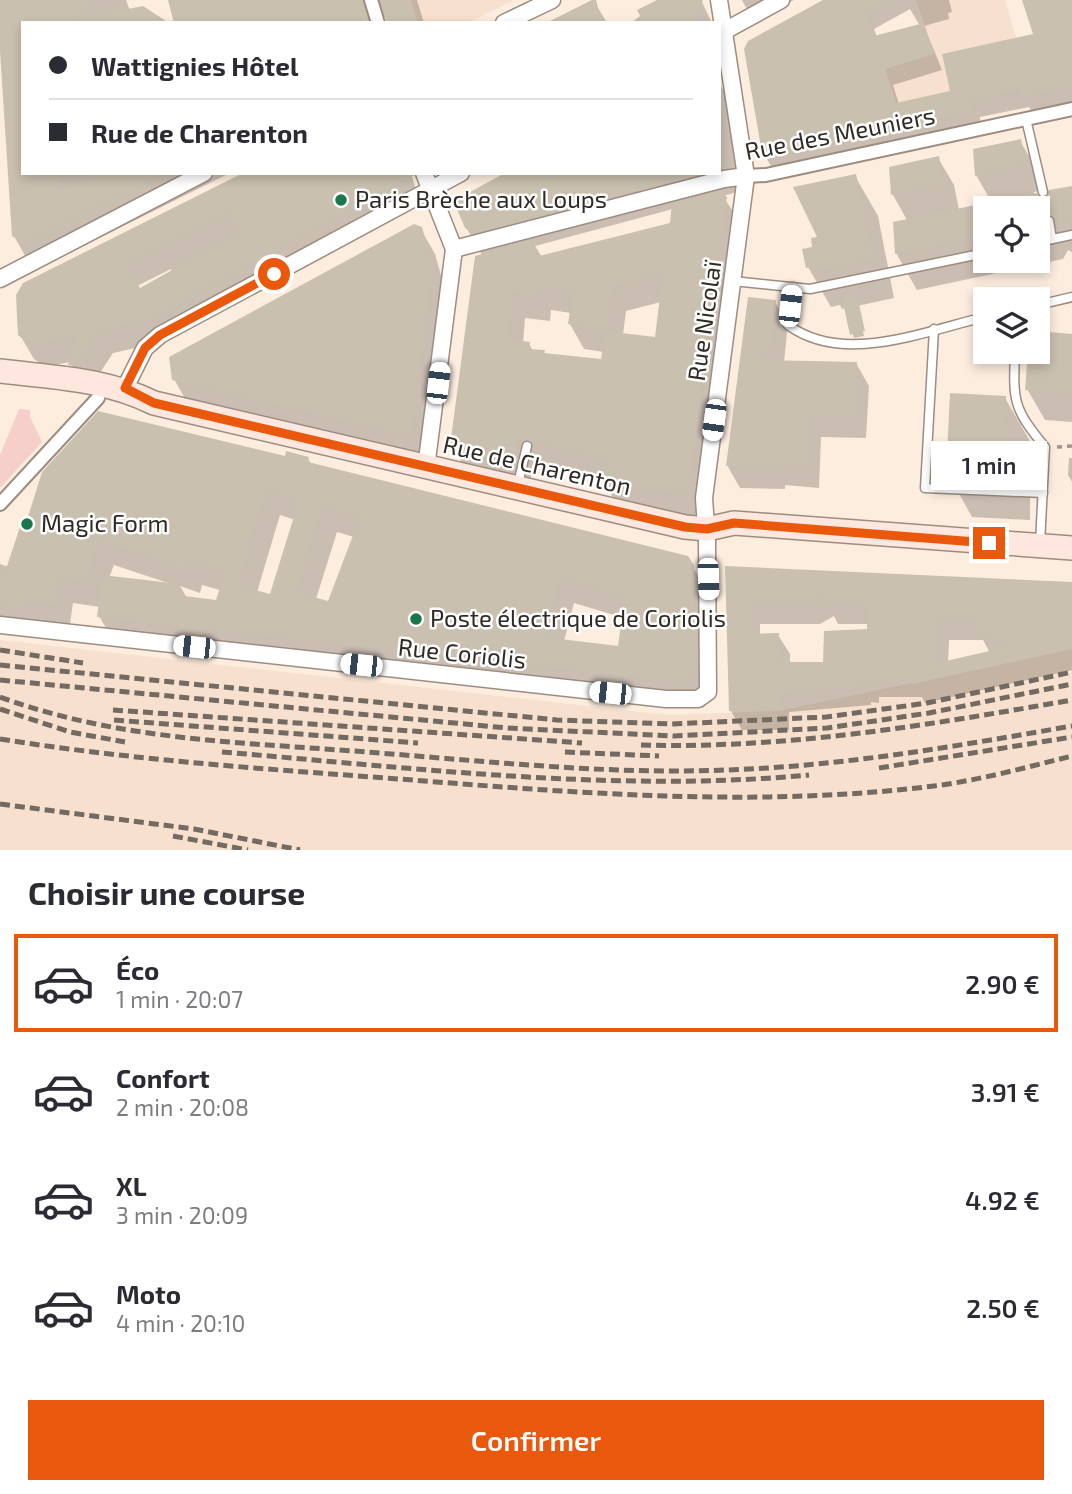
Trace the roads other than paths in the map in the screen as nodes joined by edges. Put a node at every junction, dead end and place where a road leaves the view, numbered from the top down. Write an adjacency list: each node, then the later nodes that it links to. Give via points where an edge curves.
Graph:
1 (371, 0): 5 (street)
2 (552, 0): 6 (street)
3 (719, 0): 7 (street, Rue Nicolaï)
4 (781, 0): 8 (street)
5 (377, 21)
6 (508, 21)
7 (720, 21)
8 (721, 33): 14 (street, Rue Nicolaï)
9 (1072, 109): 10 (street, Rue des Meuniers)
10 (1026, 119): 14 (street, Rue des Meuniers); 16 (lane)
11 (200, 175): 22 (street)
12 (425, 175): 15 (street)
13 (457, 175): 15 (street)
14 (747, 176): 20 (street, Rue des Meuniers); 23 (street, Rue Nicolaï)
15 (429, 190): 20 (street); 32 (street, via 160,335 145,348)
16 (1043, 192)
17 (1050, 227): 19 (lane)
18 (1072, 235): 19 (lane)
19 (1052, 239)
20 (454, 249): 34 (street)
21 (973, 255): 24 (lane, via 810,289)
22 (0, 279)
23 (733, 281): 24 (lane); 38 (street, Rue Nicolaï, via 704,498)
24 (793, 287): 28 (lane, via 788,325 822,342 866,345)
25 (1072, 297): 26 (lane)
26 (1050, 302)
27 (973, 320): 28 (lane)
28 (934, 329): 36 (lane, via 925,488)
29 (1014, 364): 36 (lane, via 1013,396 1018,412 1045,447)
30 (0, 371): 31 (main road, Rue de Charenton)
31 (102, 383): 32 (main road, Rue de Charenton); 37 (street, via 97,398)
32 (125, 388): 34 (main road, Rue de Charenton, via 154,403)
33 (527, 446): 35 (lane)
34 (425, 468): 35 (main road, Rue de Charenton)
35 (517, 487): 38 (main road, Rue de Charenton)
36 (1043, 494): 39 (lane)
37 (0, 504)
38 (707, 529): 39 (main road, Rue de Charenton, via 734,523); 42 (street, Rue Nicolaï)
39 (1040, 546): 40 (main road, Rue de Charenton)
40 (1072, 548)
41 (0, 625): 42 (street, Rue Coriolis, via 666,699 698,699)
42 (708, 692)

